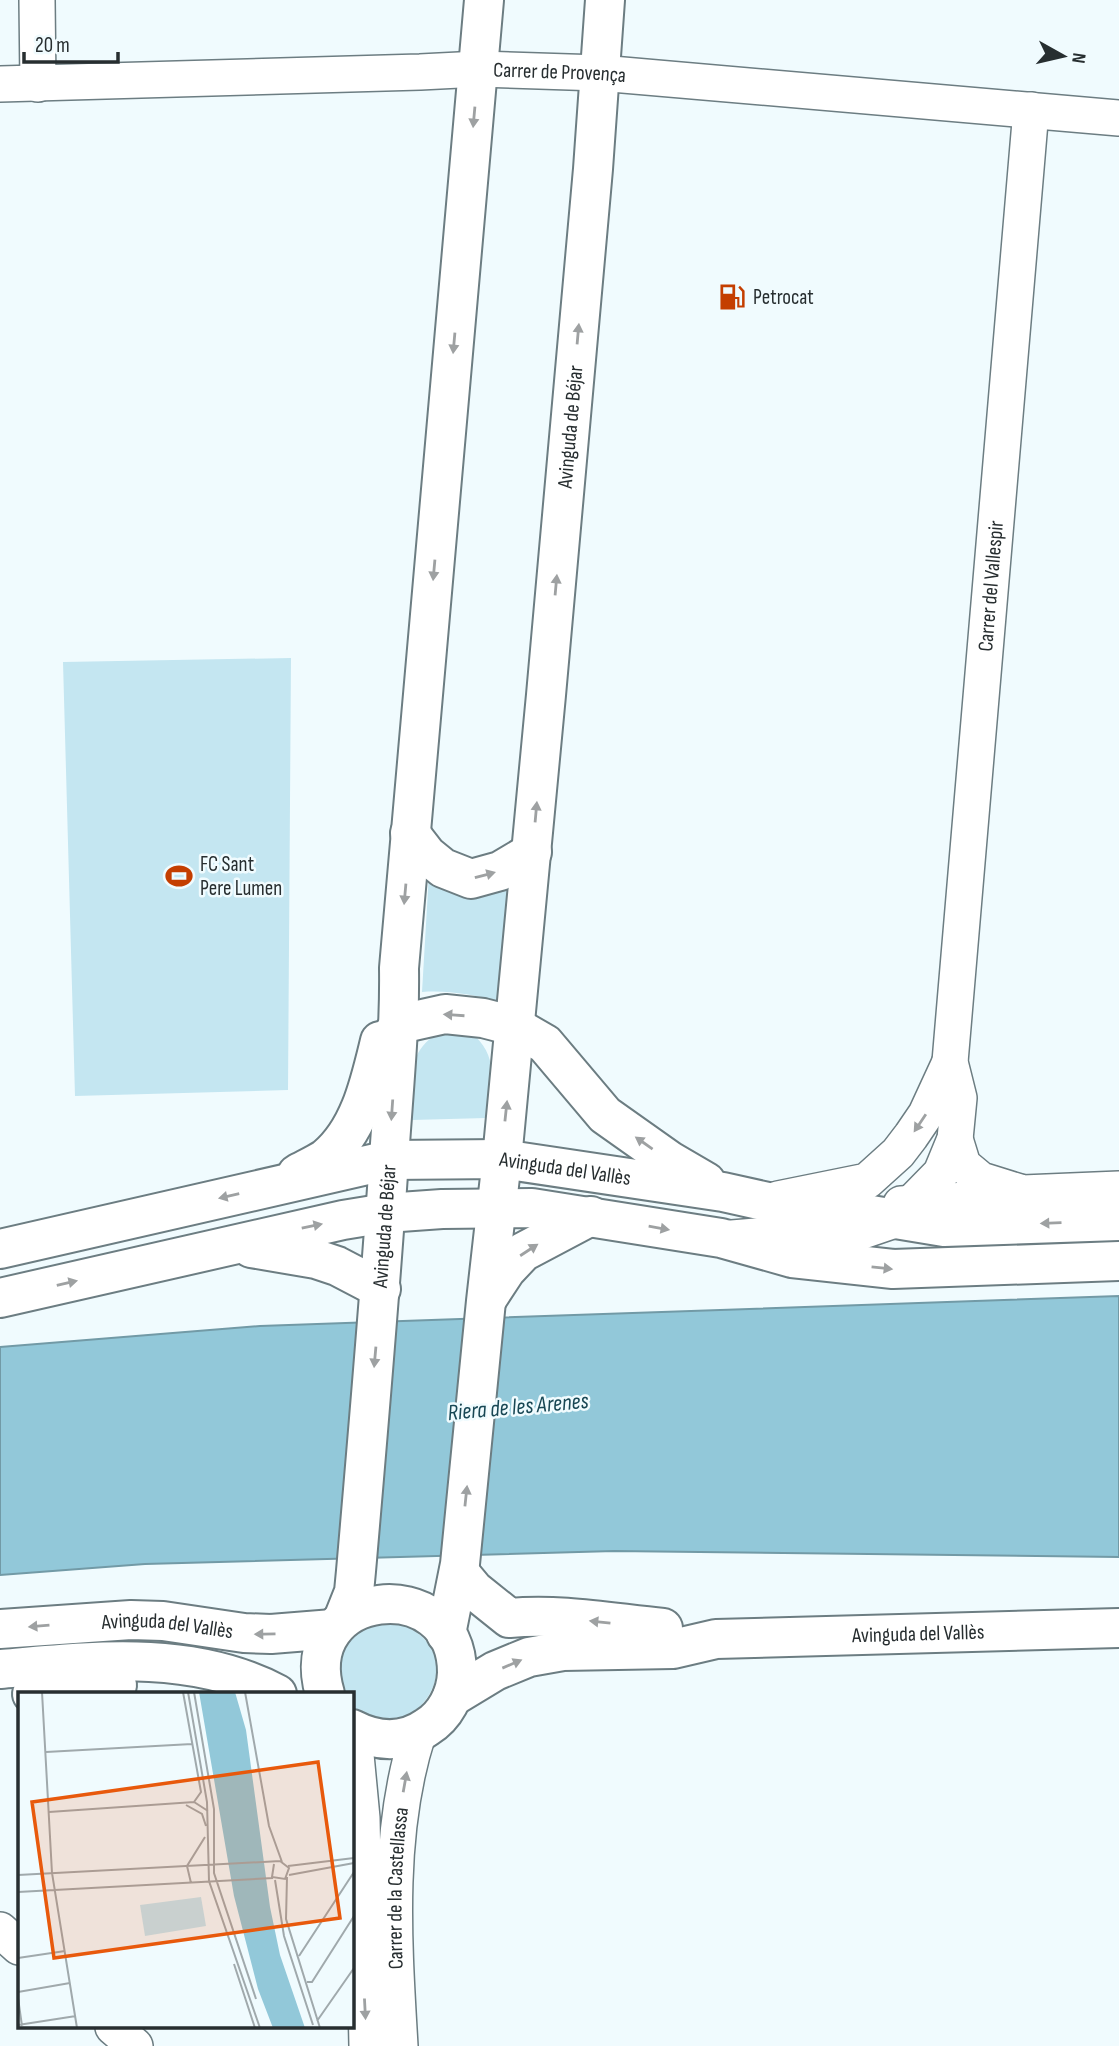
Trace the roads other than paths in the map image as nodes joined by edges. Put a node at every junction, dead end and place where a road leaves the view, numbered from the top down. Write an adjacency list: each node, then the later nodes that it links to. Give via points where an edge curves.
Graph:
1 (37, 0): 6 (street)
2 (484, 0): 4 (main road, Avinguda de Béjar)
3 (605, 0): 5 (main road, Avinguda de Béjar)
4 (479, 69): 5 (street, Carrer de Provença); 6 (street, Carrer de Provença); 10 (main road, Avinguda de Béjar, one-way to 10)
5 (600, 73): 8 (street, Carrer de Provença); 11 (main road, Avinguda de Béjar, one-way to 5)
6 (38, 83): 7 (street, Carrer de Provença)
7 (0, 84)
8 (1031, 110): 9 (street, Carrer de Provença); 16 (street, Carrer del Vallespir)
9 (1119, 118)
10 (410, 833): 11 (main road, one-way to 11, via 443,868 471,879 500,871); 12 (main road, Avinguda de Béjar, one-way to 12)
11 (532, 852): 14 (main road, Avinguda de Béjar, via 522,954)
12 (399, 968): 13 (main road, Avinguda de Béjar); 15 (main road, Avinguda del Vallès)
13 (400, 1024): 14 (main road, one-way to 13, via 483,1018 445,1014); 15 (main road); 19 (main road, Avinguda de Béjar, one-way to 19)
14 (529, 1035): 18 (main road, one-way to 14); 22 (main road, one-way to 14, via 605,1115)
15 (376, 1061): 20 (main road, Avinguda del Vallès, via 349,1133 325,1158)
16 (950, 1062): 17 (street, via 959,1098); 24 (street, one-way to 24, via 926,1114 898,1153 867,1181)
17 (955, 1139): 23 (street, Avinguda del Vallès, via 963,1165 981,1180); 26 (street, via 941,1173)
18 (502, 1159): 19 (main road, Avinguda del Vallès); 22 (main road, Avinguda del Vallès); 25 (main road)
19 (389, 1160): 20 (main road, Avinguda del Vallès); 27 (main road, Avinguda de Béjar)
20 (279, 1184): 32 (main road, Avinguda del Vallès, one-way to 32)
21 (1119, 1189): 23 (street, Avinguda del Vallès)
22 (723, 1192): 24 (main road, Avinguda del Vallès)
23 (1023, 1193): 26 (street, Avinguda del Vallès)
24 (768, 1202): 26 (main road, Avinguda del Vallès, via 853,1212)
25 (496, 1207): 27 (main road, Avinguda del Vallès); 28 (main road, Avinguda del Vallès); 36 (main road)
26 (905, 1211): 29 (main road, Avinguda del Vallès, one-way to 26, via 944,1227); 30 (street, via 854,1234)
27 (386, 1213): 31 (main road, Avinguda del Vallès, one-way to 27); 34 (main road, Avinguda de Béjar)
28 (592, 1216): 30 (main road, Avinguda del Vallès, one-way to 30); 36 (main road, Avinguda del Vallès, one-way to 28, via 523,1252)
29 (1119, 1221)
30 (721, 1238): 33 (main road, Avinguda del Vallès, one-way to 33, via 792,1258 892,1269)
31 (231, 1245): 34 (main road, Avinguda del Vallès, via 316,1259); 35 (main road, Avinguda del Vallès, one-way to 31)
32 (0, 1249)
33 (1119, 1261)
34 (381, 1289): 39 (main road, Avinguda de Béjar, one-way to 39, via 354,1592)
35 (0, 1298)
36 (485, 1301): 37 (main road, one-way to 36)
37 (459, 1568): 38 (main road, via 474,1590); 42 (main road)
38 (509, 1618): 42 (main road, Avinguda del Vallès); 43 (main road, Avinguda del Vallès, one-way to 38, via 655,1627)
39 (339, 1623): 41 (main road, Avinguda del Vallès, one-way to 41, via 271,1634 131,1620); 42 (main road, Avinguda del Vallès, via 375,1604 396,1603 433,1619); 48 (main road, Avinguda de Béjar, via 321,1660)
40 (1119, 1628): 43 (main road, Avinguda del Vallès)
41 (0, 1629)
42 (449, 1639): 51 (main road, via 457,1665)
43 (716, 1639): 51 (main road, Avinguda del Vallès, one-way to 43, via 529,1657 563,1651 673,1649)
44 (182, 1664): 45 (main road, Avinguda del Vallès, via 137,1661); 46 (main road, Avinguda del Vallès, via 145,1681); 47 (main road, Avinguda del Vallès, via 226,1673)
45 (0, 1669)
46 (49, 1692)
47 (273, 1692)
48 (324, 1692)
49 (18, 1695): 50 (main road)
50 (0, 1697)
51 (452, 1697): 53 (main road, via 438,1718)
52 (354, 1730): 53 (main road, via 383,1740)
53 (418, 1734): 60 (street, Carrer de la Castellassa, one-way to 53, via 395,1873 404,1786)
54 (354, 1746): 59 (street, Carrer de la Castellassa, one-way to 59, via 362,1818)
55 (0, 1930): 56 (street)
56 (18, 1946)
57 (114, 2028): 58 (street)
58 (135, 2046)
59 (367, 2046)
60 (400, 2046)

